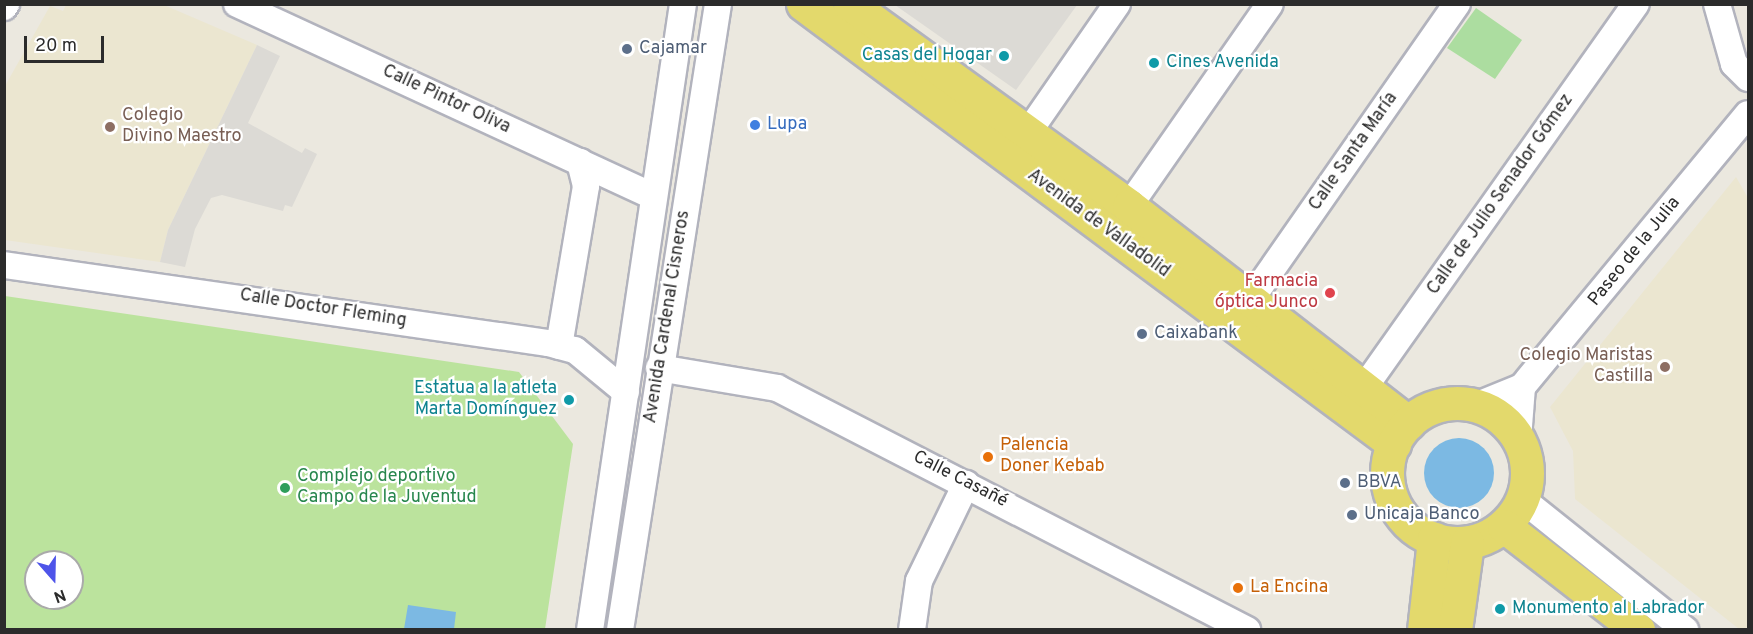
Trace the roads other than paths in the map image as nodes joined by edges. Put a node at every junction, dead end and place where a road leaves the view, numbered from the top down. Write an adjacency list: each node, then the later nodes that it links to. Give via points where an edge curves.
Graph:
1 (237, 4): 14 (street, Calle Pintor Oliva)
2 (683, 4): 15 (street, Avenida Cardenal Cisneros)
3 (718, 4): 20 (street, Avenida Cardenal Cisneros)
4 (803, 4): 25 (main road, Avenida de Valladolid)
5 (850, 4): 13 (main road, Avenida de Valladolid)
6 (1117, 4): 13 (street)
7 (1270, 4): 16 (street)
8 (1457, 4): 18 (street, Calle Santa María)
9 (1636, 4): 21 (street, Calle de Julio Senador Gómez)
10 (1717, 4): 11 (street, via 1734,64)
11 (1749, 78)
12 (1748, 115): 22 (street, Paseo de la Julia)
13 (1027, 134): 16 (main road, Avenida de Valladolid)
14 (580, 162): 15 (street, Calle Pintor Oliva); 19 (street, via 586,186)
15 (653, 196): 23 (street, Avenida Cardenal Cisneros)
16 (1129, 206): 18 (main road, Avenida de Valladolid)
17 (4, 265): 19 (street, Calle Doctor Fleming)
18 (1251, 299): 21 (main road, Avenida de Valladolid)
19 (559, 346): 23 (street, Calle Doctor Fleming, via 600,367)
20 (659, 368): 27 (street, Calle Casañé, via 777,388); 32 (street, Avenida Cardenal Cisneros)
21 (1366, 385): 25 (main road, Avenida de Valladolid)
22 (1522, 387): 24 (street, Paseo de la Julia); 26 (street)
23 (626, 392): 31 (street, Avenida Cardenal Cisneros)
24 (1475, 405): 25 (main road, via 1440,406); 26 (main road, via 1501,417)
25 (1402, 434): 29 (main road, via 1388,469 1390,494 1403,517)
26 (1518, 438): 28 (main road, via 1528,468)
27 (966, 484): 33 (street, via 919,581); 34 (street, Calle Casañé)
28 (1513, 513): 30 (main road); 37 (main road); 38 (street)
29 (1434, 539): 30 (main road); 35 (main road)
30 (1467, 543): 36 (main road)
31 (590, 630)
32 (620, 630)
33 (912, 630)
34 (1247, 630)
35 (1424, 630)
36 (1455, 630)
37 (1638, 630)
38 (1685, 630)

